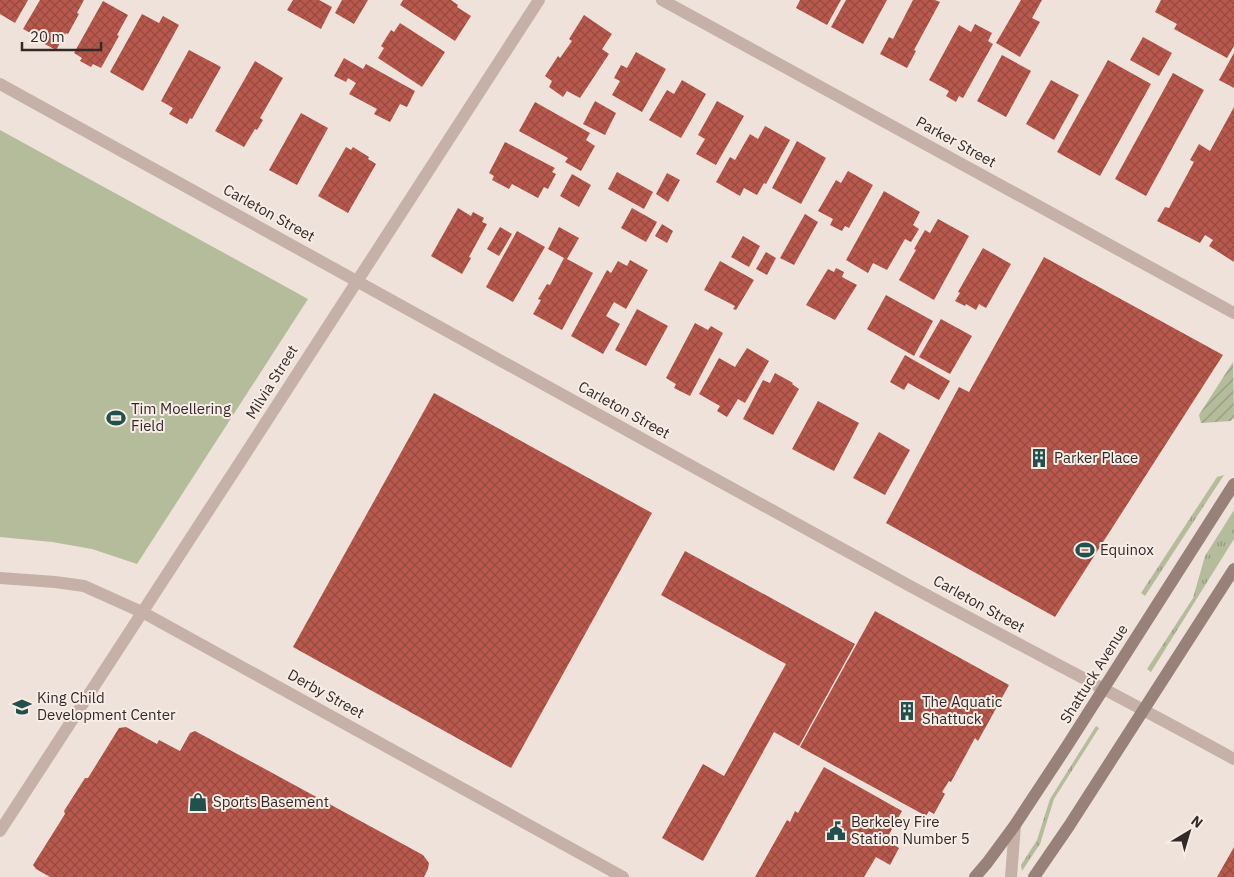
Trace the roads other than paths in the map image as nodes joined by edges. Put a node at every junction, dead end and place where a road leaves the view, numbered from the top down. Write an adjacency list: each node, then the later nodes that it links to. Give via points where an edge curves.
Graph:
1 (539, 0): 4 (street, Milvia Street)
2 (662, 0): 5 (street, Parker Street)
3 (0, 84): 4 (street, Carleton Street)
4 (356, 280): 9 (street, Milvia Street); 10 (street, Carleton Street)
5 (1234, 313)
6 (1234, 484): 10 (main road, Shattuck Avenue)
7 (1234, 568): 11 (main road)
8 (0, 578): 9 (street, Derby Street, via 84,586)
9 (144, 613): 14 (street, Milvia Street); 15 (street, Derby Street)
10 (1103, 689): 11 (street, Carleton Street); 13 (main road, Shattuck Avenue)
11 (1143, 710): 12 (street, Carleton Street); 18 (main road)
12 (1234, 759)
13 (1015, 825): 16 (main road, Shattuck Avenue); 17 (street)
14 (0, 831)
15 (623, 877)
16 (975, 877)
17 (1011, 877)
18 (1034, 877)

